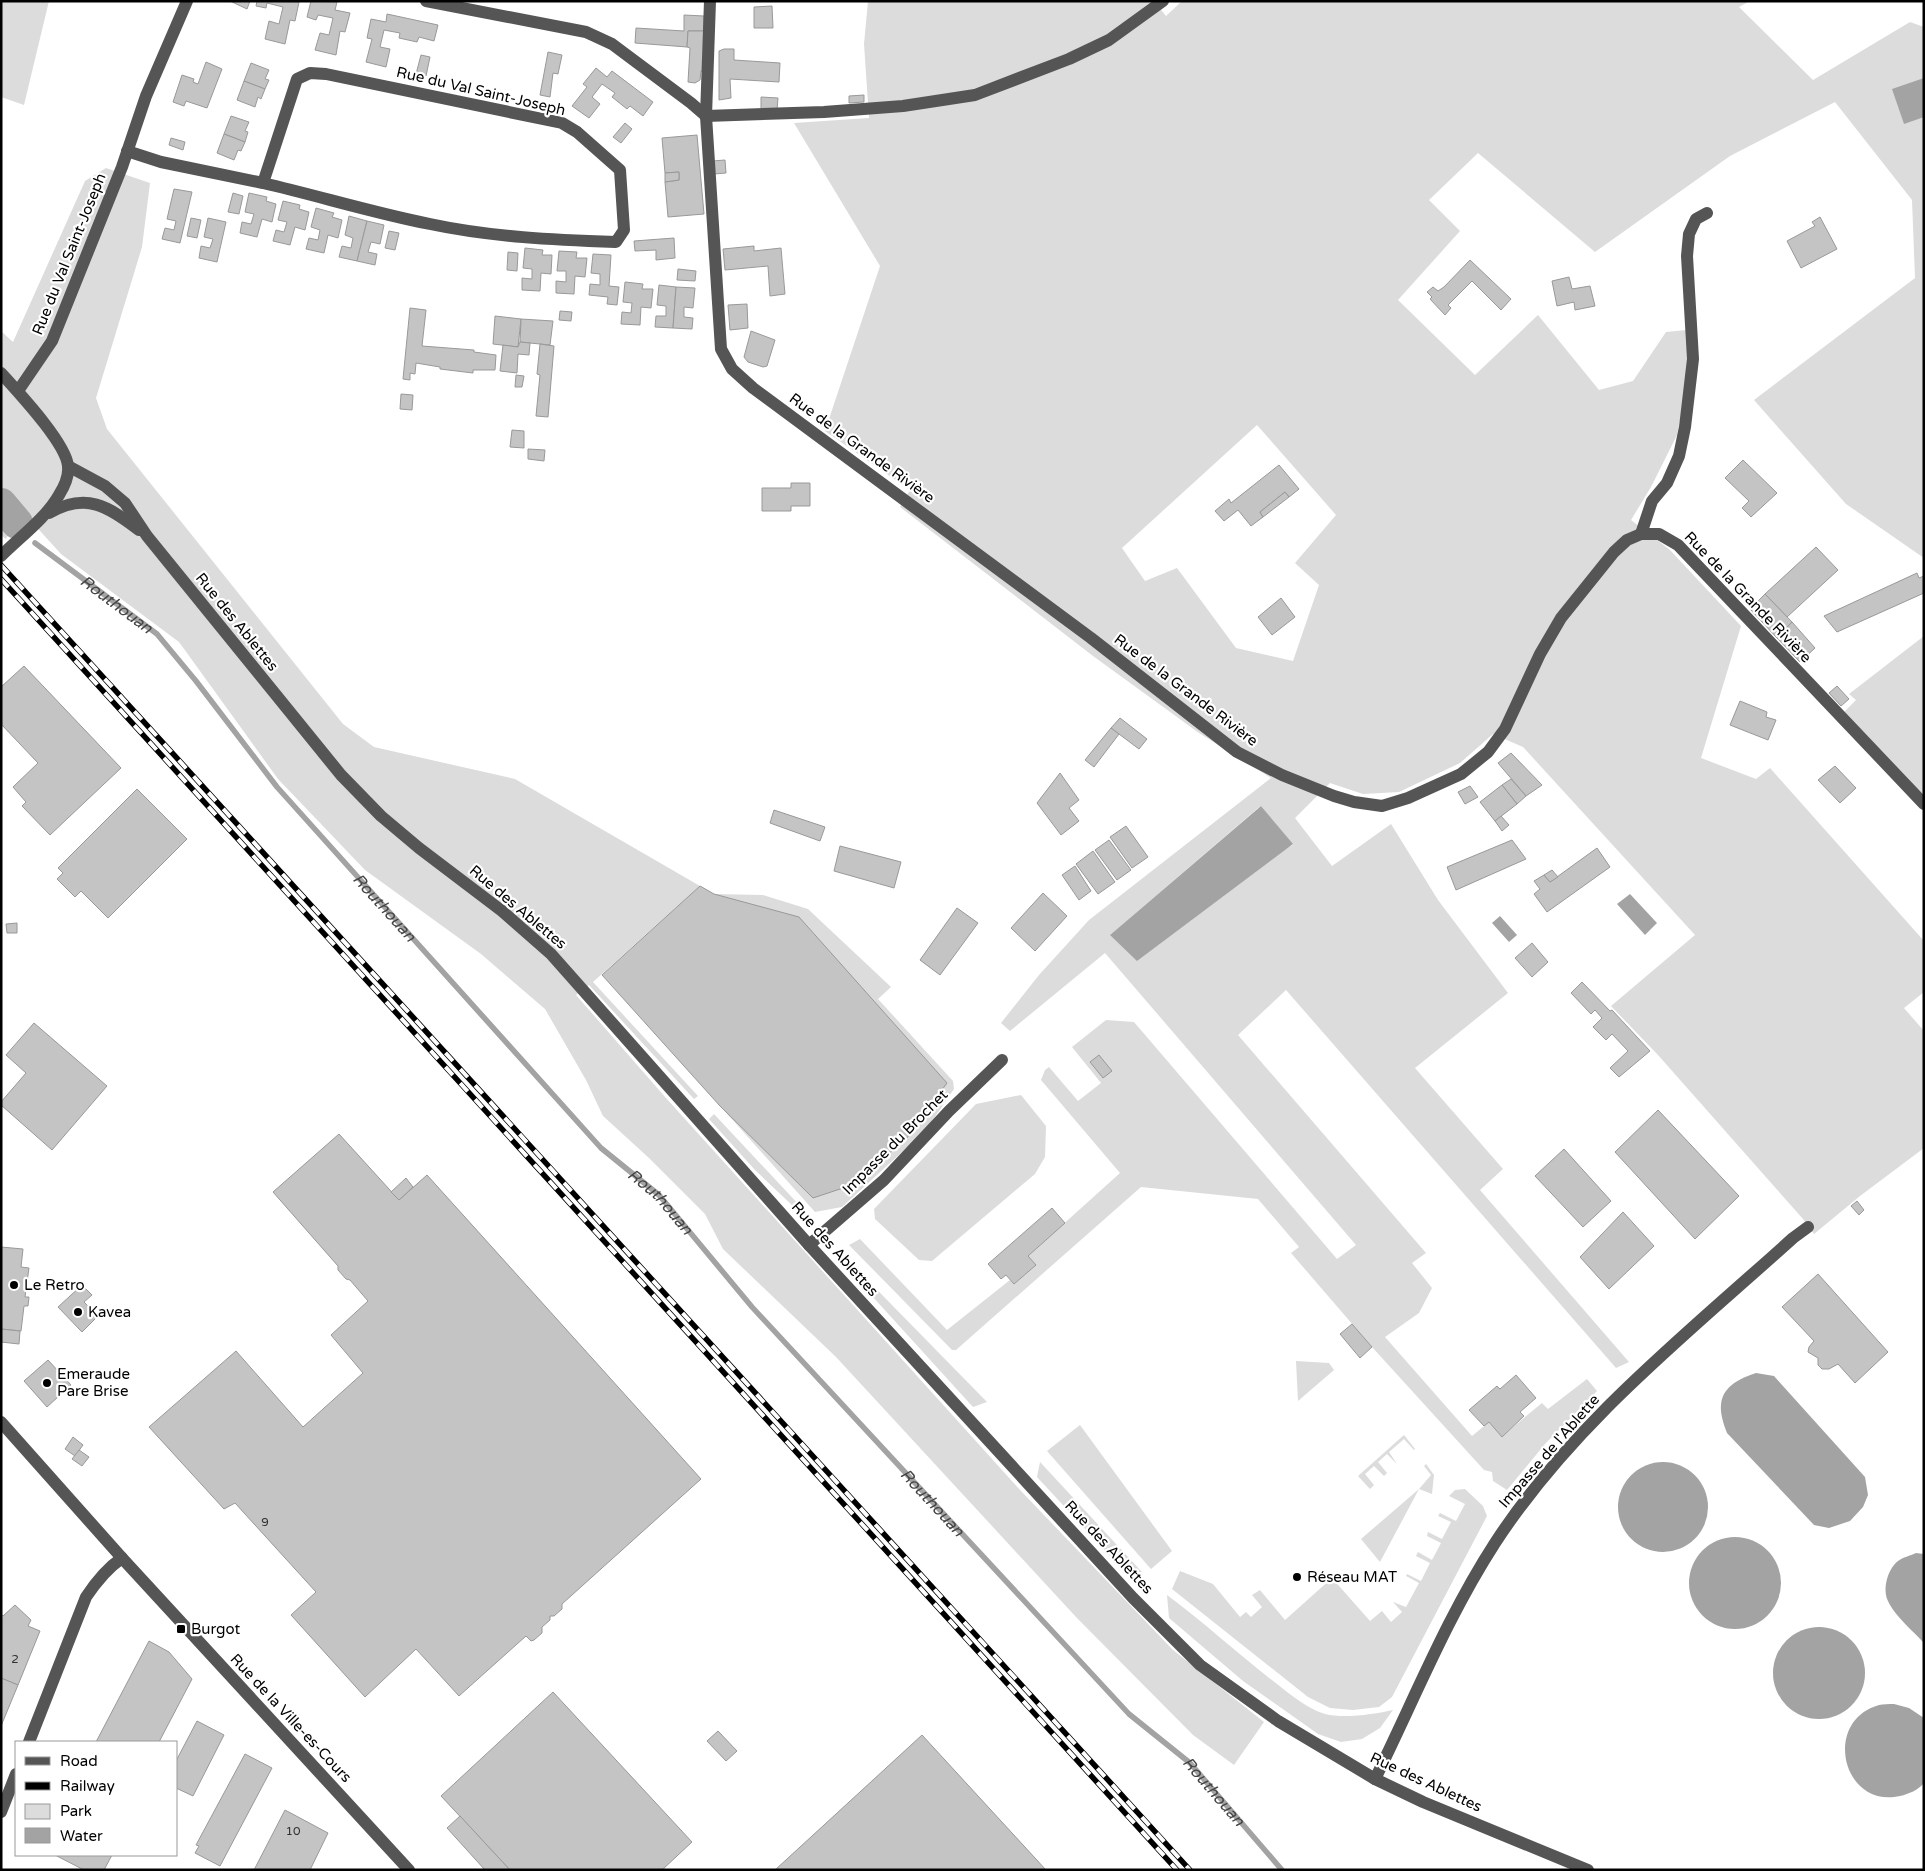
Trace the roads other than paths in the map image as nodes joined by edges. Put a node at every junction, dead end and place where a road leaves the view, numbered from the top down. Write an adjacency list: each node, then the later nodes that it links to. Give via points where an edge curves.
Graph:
1 (187, 1): 6 (street, Rue du Val Saint-Joseph, via 146,96)
2 (426, 1): 5 (street, via 586,32 612,44)
3 (710, 1): 5 (street, Rue de la Grande Rivière)
4 (1163, 1): 5 (street, via 1109,40 1069,60 975,95 903,106)
5 (706, 116): 13 (street, Rue de la Grande Rivière, via 721,349 732,368 753,388 1091,638 1237,752 1282,774 1340,798 1382,806 1461,774 1488,752 1504,729 1561,618 1614,552 1627,540)
6 (127, 151): 7 (street, Rue du Val Saint-Joseph, via 161,162); 10 (street, Rue du Val Saint-Joseph, via 52,341)
7 (263, 183): 7 (street, Rue du Val Saint-Joseph, via 297,79 310,73 326,74 562,123 620,170 624,230 616,242 478,232 383,214)
8 (1707, 213): 13 (street, via 1696,219 1689,234 1687,256 1693,359 1679,456 1667,483 1652,501)
9 (1, 373): 10 (street)
10 (18, 391): 11 (street, via 59,443)
11 (68, 466): 12 (street, via 59,496); 14 (street, Rue des Ablettes, via 105,486 125,503)
12 (41, 517): 14 (street, Rue des Ablettes, via 64,504 81,501 97,504 124,518); 15 (street)
13 (1641, 534): 16 (street, Rue de la Grande Rivière, via 1659,534 1678,545)
14 (147, 536): 19 (street, Rue des Ablettes, via 341,775 380,816 502,911 551,954)
15 (1, 556)
16 (1924, 804)
17 (1002, 1060): 19 (street, Impasse du Brochet, via 884,1180)
18 (1808, 1227): 24 (street, Impasse de l'Ablette, via 1631,1384 1590,1424 1528,1497 1495,1543 1452,1617)
19 (809, 1245): 24 (street, Rue des Ablettes, via 1133,1598 1200,1665 1278,1721)
20 (4, 1428): 21 (street, Rue de la Ville-es-Cours)
21 (122, 1558): 22 (street, via 98,1579 86,1597); 26 (street, Rue de la Ville-es-Cours)
22 (29, 1741)
23 (15, 1777): 25 (street)
24 (1375, 1779): 27 (street, Rue des Ablettes)
25 (1, 1812)
26 (409, 1870)
27 (1588, 1870)

